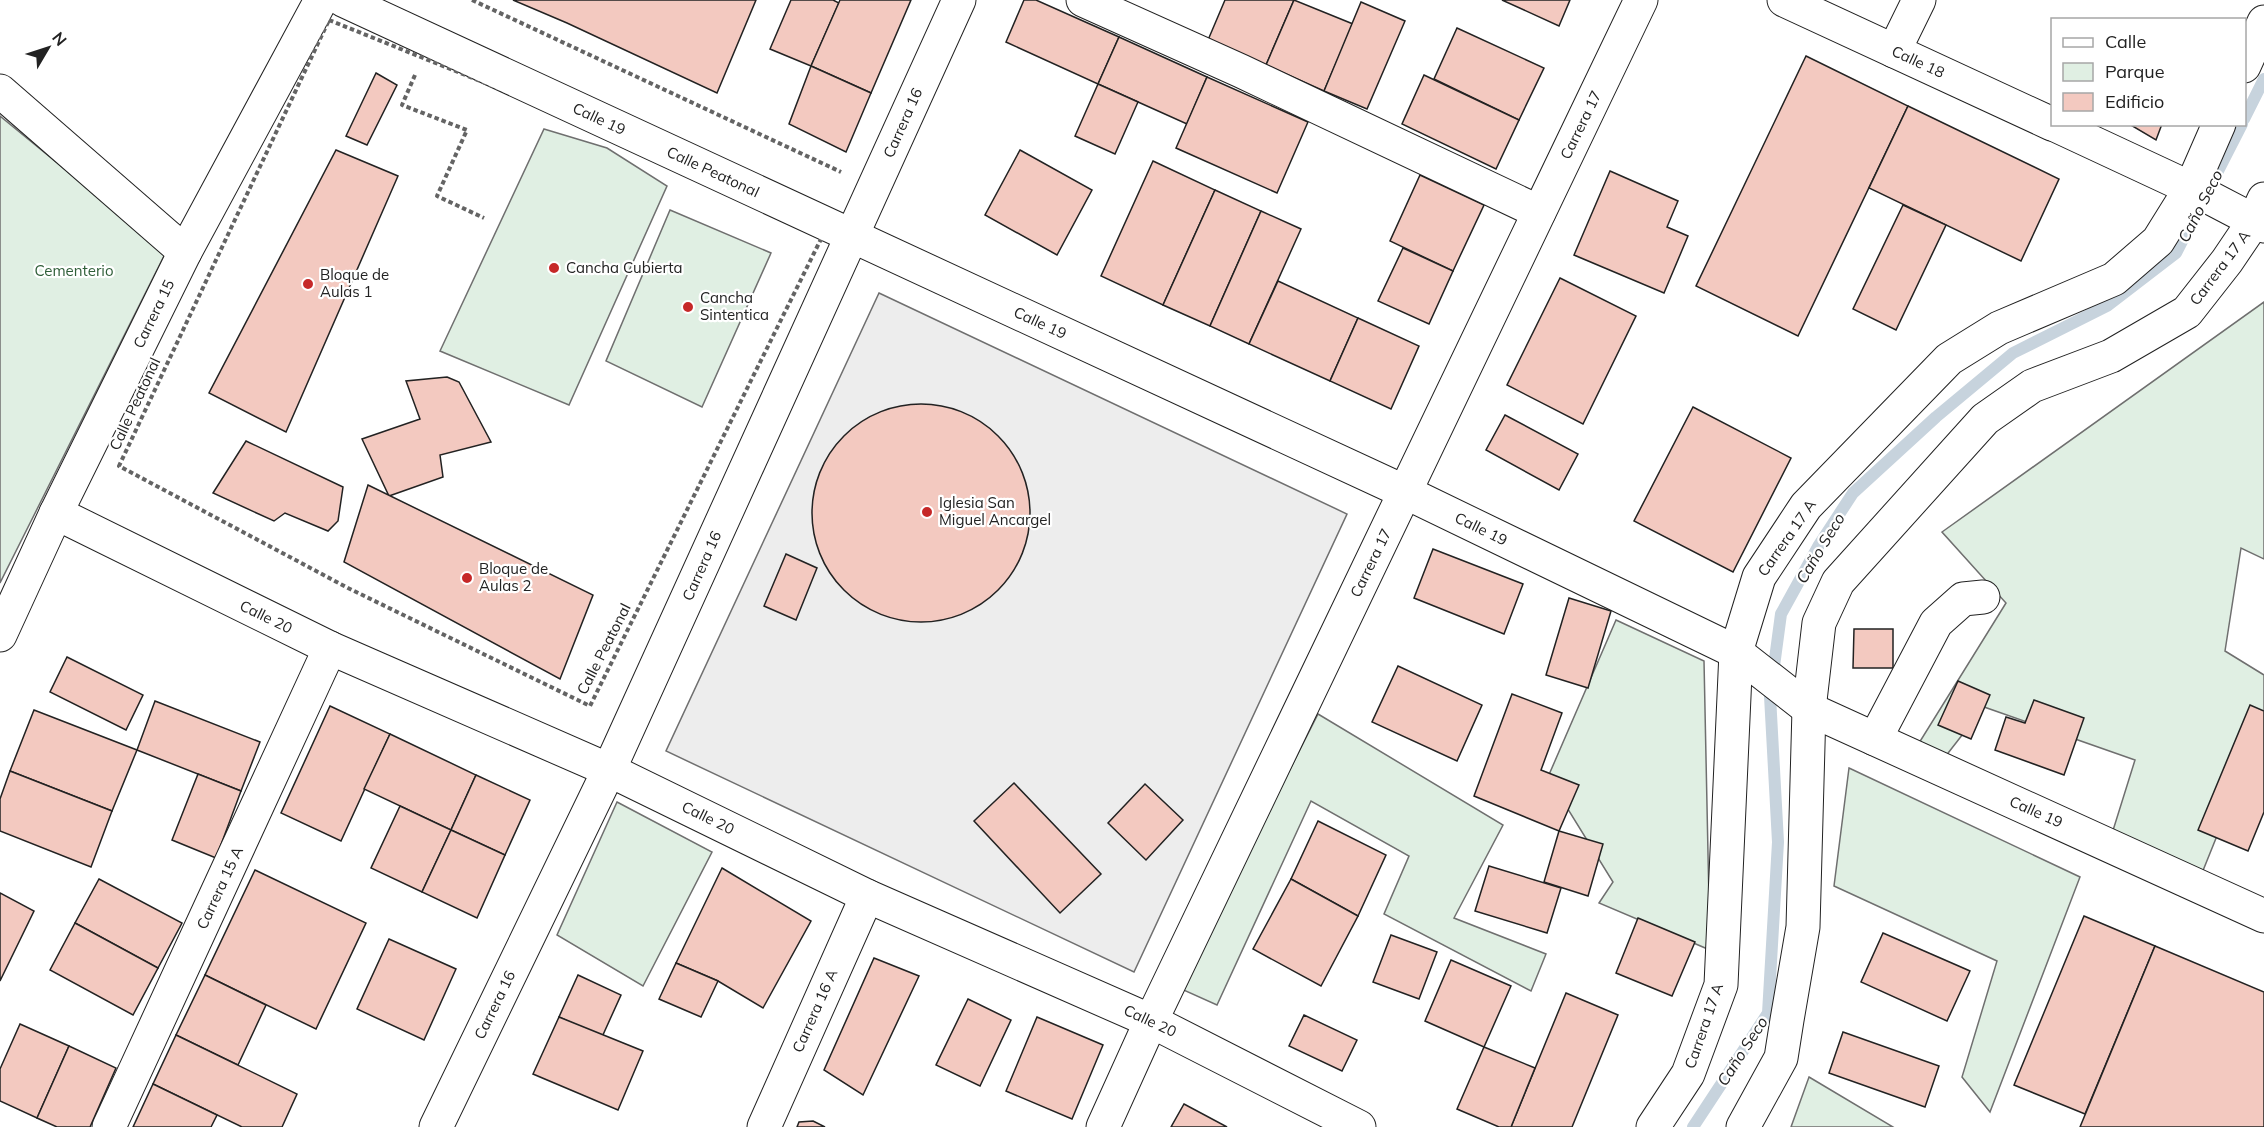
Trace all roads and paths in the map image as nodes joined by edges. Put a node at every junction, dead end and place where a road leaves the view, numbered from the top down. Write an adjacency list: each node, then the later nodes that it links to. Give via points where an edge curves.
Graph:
1 (321, 0): 23 (street, Carrera 15)
2 (342, 0): 22 (street, Calle 19)
3 (472, 0): 17 (path)
4 (959, 0): 22 (street, Carrera 16)
5 (1083, 0): 19 (street)
6 (1641, 0): 19 (street, Carrera 17)
7 (1784, 0): 10 (street, Calle 18)
8 (1919, 0): 10 (street)
9 (2264, 22): 12 (street)
10 (1894, 51): 14 (street, Calle 18)
11 (423, 58): 11 (path, Calle Peatonal, via 329,20 119,466 348,588 590,706 822,237 567,116); 21 (path, via 402,105 467,130 437,196)
12 (2246, 62)
13 (0, 91): 23 (street)
14 (2051, 123)
15 (2057, 126): 18 (street, Calle 18)
16 (2218, 126): 18 (street, Carrera 17 A)
17 (846, 174)
18 (2196, 191): 20 (street, Calle 18); 29 (street, Carrera 17 A, via 2158,241 2114,279 1999,328 1949,359 1806,506 1759,577)
19 (1539, 212): 24 (street, Carrera 17)
20 (2256, 215): 30 (street, Carrera 17 A, via 2227,261 2187,312 2110,356 2032,386 1985,419 1838,582 1819,623)
21 (484, 218)
22 (851, 236): 24 (street, Calle 19); 32 (street, Carrera 16)
23 (185, 252): 25 (street, Carrera 15)
24 (1405, 492): 29 (street, Calle 19); 35 (street, Carrera 17)
25 (56, 513): 27 (street, Carrera 15); 28 (street, Calle 20)
26 (1983, 597): 31 (street, via 1963,599 1936,623)
27 (0, 635)
28 (330, 648): 32 (street, Calle 20); 36 (street, Carrera 15 A)
29 (1744, 658): 30 (street, Calle 19); 41 (street, Carrera 17 A, via 1721,985 1688,1074)
30 (1800, 703): 31 (street, Calle 19); 42 (street, Carrera 17 A, via 1801,938 1781,1058)
31 (1875, 739): 34 (street, Calle 19)
32 (609, 770): 33 (street, Calle 20); 37 (street, Carrera 16)
33 (867, 896): 35 (street, Calle 20); 38 (street, Carrera 16 A)
34 (2264, 916)
35 (1151, 1021): 39 (street, Carrera 17); 40 (street, Calle 20)
36 (109, 1127)
37 (436, 1127)
38 (764, 1127)
39 (1103, 1127)
40 (1359, 1127)
41 (1653, 1127)
42 (1743, 1127)

